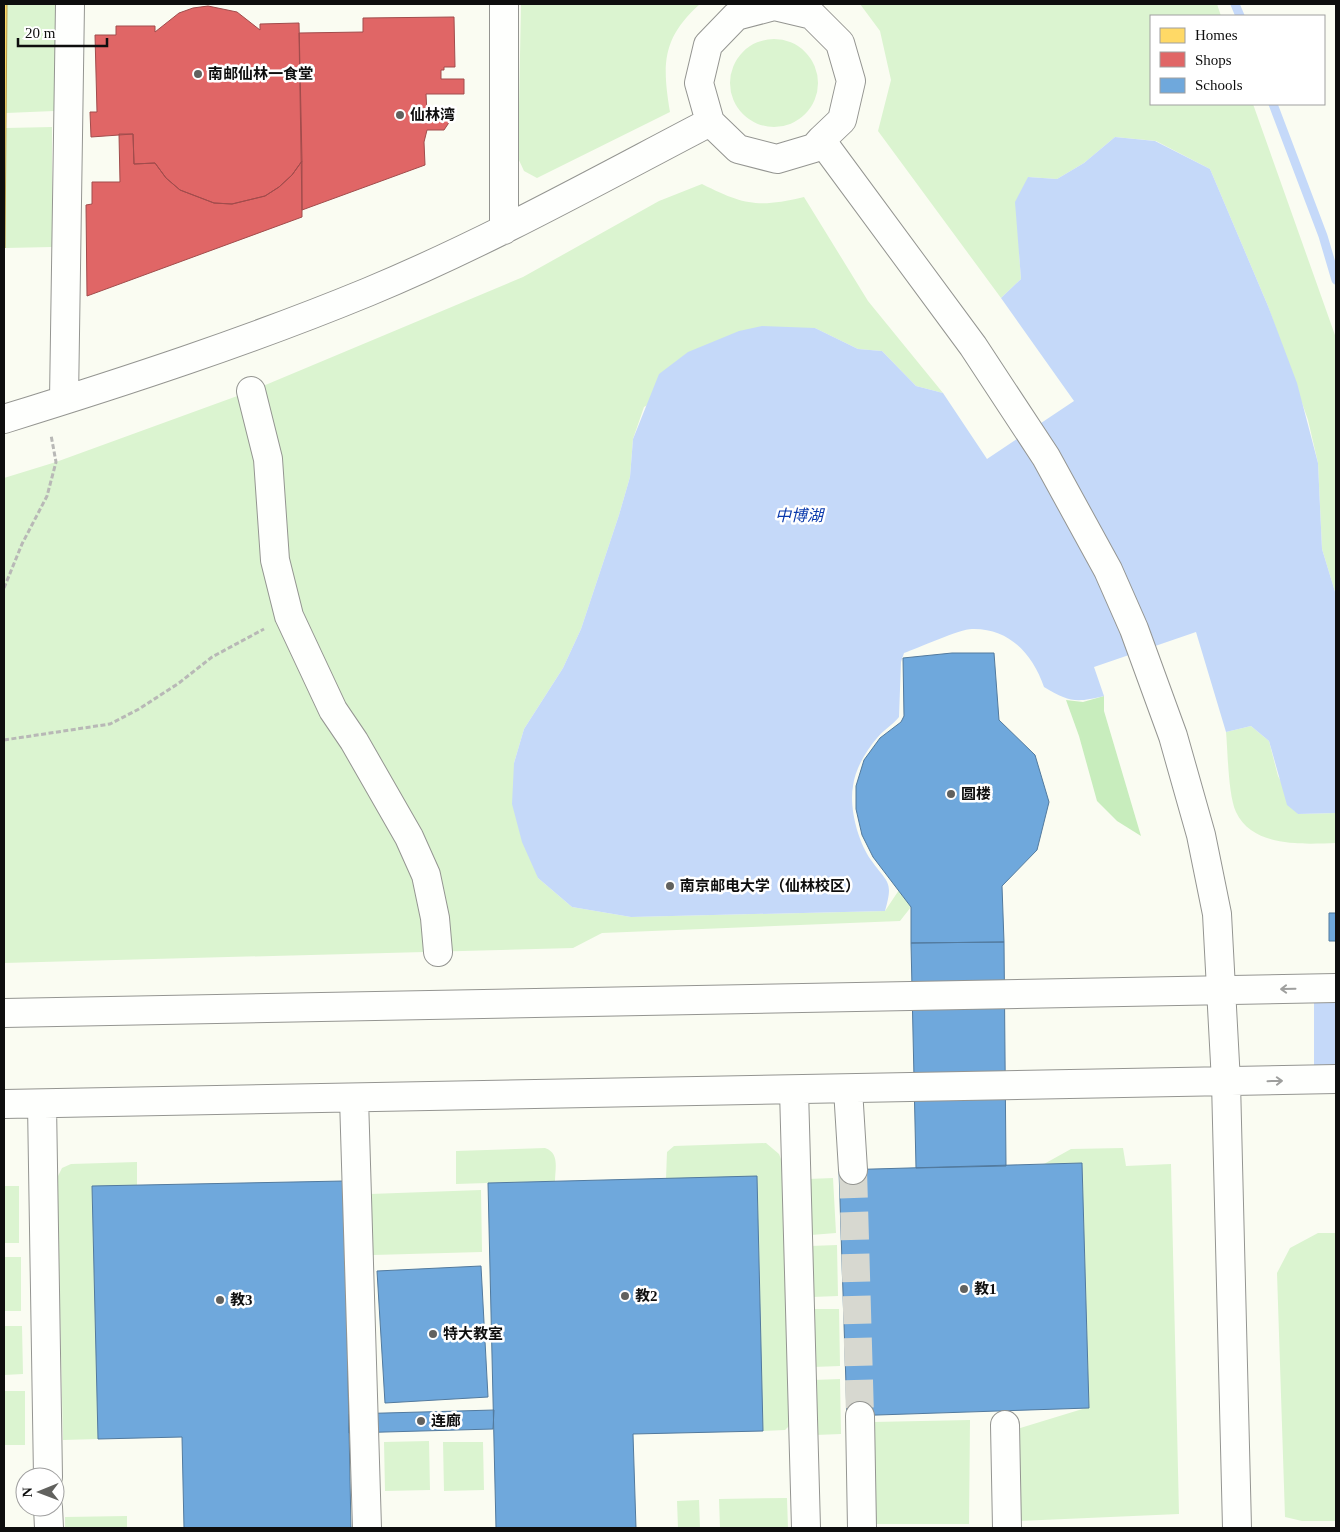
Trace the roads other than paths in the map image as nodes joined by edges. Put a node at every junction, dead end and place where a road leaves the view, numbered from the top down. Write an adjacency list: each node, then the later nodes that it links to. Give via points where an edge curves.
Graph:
1 (70, 4): 8 (street)
2 (504, 4): 6 (street)
3 (732, 10): 4 (street, via 708,45 699,83); 5 (street, via 774,6 812,15 840,43 851,81 842,120)
4 (710, 122): 5 (street, via 738,149 777,159 814,148); 6 (street)
5 (821, 140): 12 (street, via 973,346 1046,457 1090,535 1134,629 1173,736 1201,835 1217,914)
6 (504, 230): 8 (street, via 369,292 233,344)
7 (251, 391): 10 (street, via 268,459 274,560 289,616 333,710 409,837 426,875)
8 (55, 403): 9 (street)
9 (4, 419)
10 (438, 952)
11 (1336, 988): 12 (street, one-way to 12)
12 (1222, 990): 13 (street); 15 (street)
13 (4, 1013)
14 (1336, 1080): 15 (street, one-way to 14)
15 (1226, 1082): 16 (street); 29 (street)
16 (848, 1088): 17 (street); 21 (street)
17 (794, 1090): 18 (street); 26 (street)
18 (354, 1098): 20 (street); 25 (street)
19 (4, 1104): 20 (street)
20 (42, 1104): 24 (street)
21 (854, 1170)
22 (860, 1416): 27 (street)
23 (1005, 1424): 28 (street)
24 (48, 1467)
25 (367, 1528)
26 (806, 1528)
27 (862, 1528)
28 (1007, 1528)
29 (1238, 1528)

